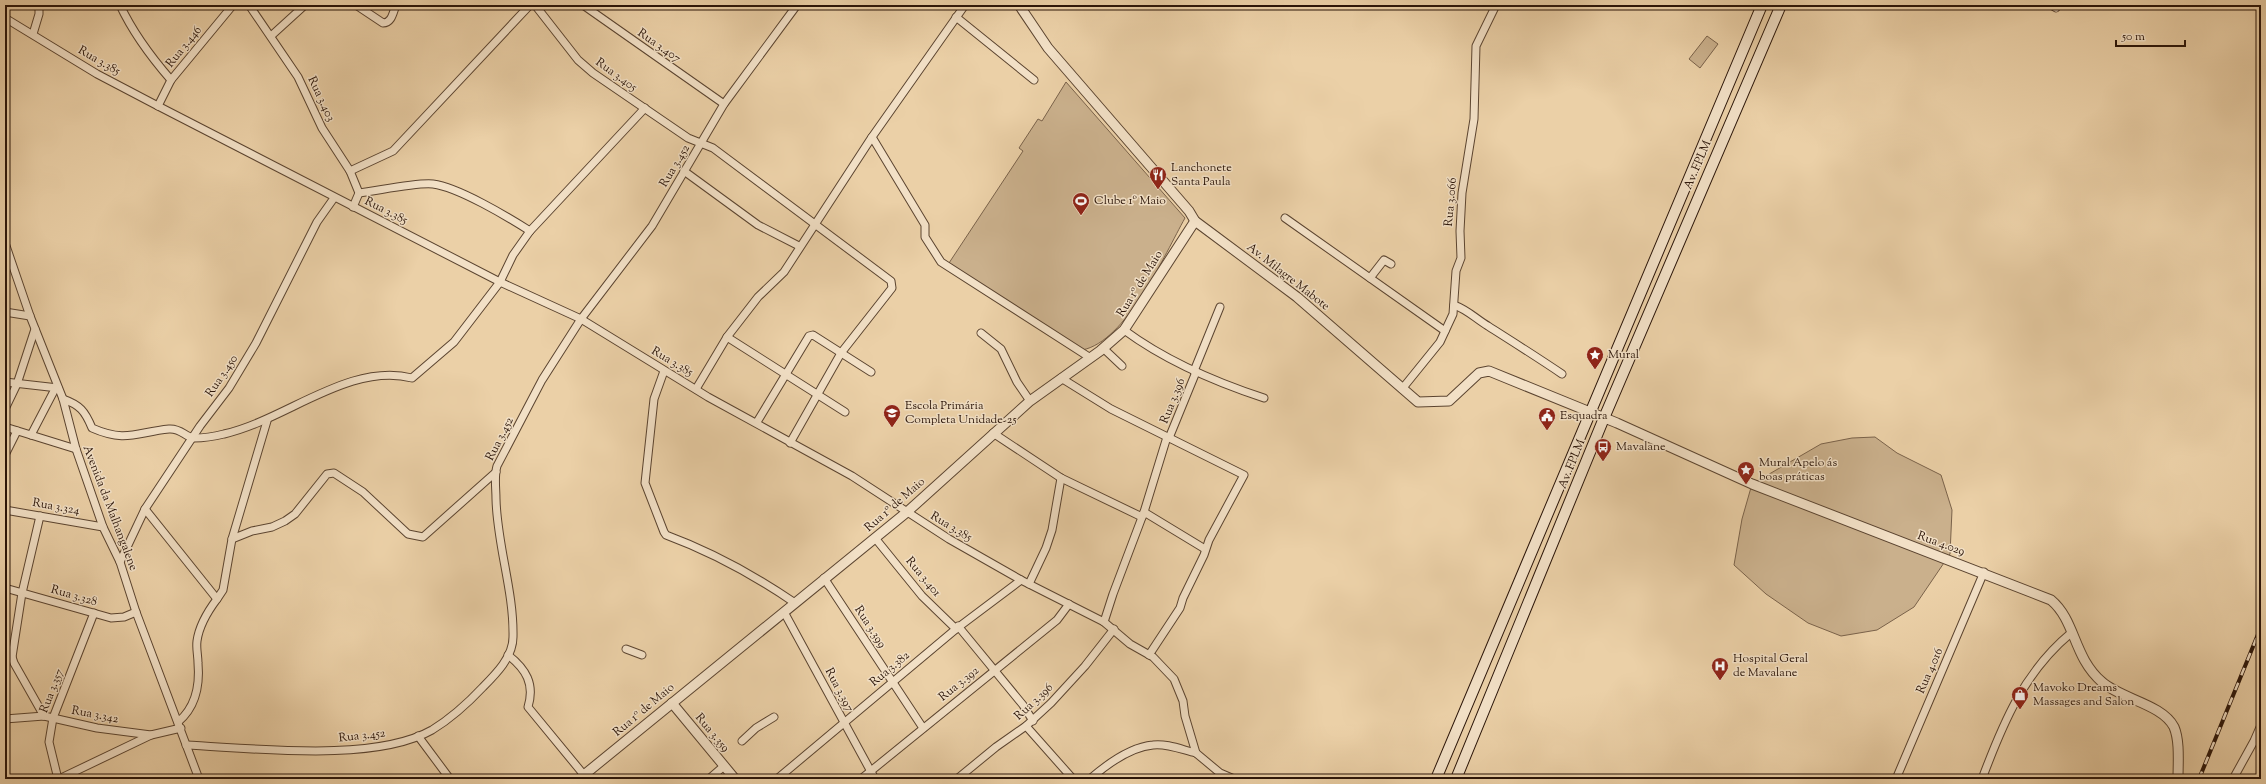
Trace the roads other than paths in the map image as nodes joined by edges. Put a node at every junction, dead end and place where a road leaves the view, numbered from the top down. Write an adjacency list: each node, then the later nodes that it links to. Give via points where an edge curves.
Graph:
1 (39, 5): 19 (street)
2 (120, 5): 21 (street, via 128,23 149,54)
3 (233, 5): 21 (street, Rua 3.446)
4 (249, 5): 20 (street, Rua 3.403)
5 (305, 5): 20 (street)
6 (356, 5): 7 (street, via 383,23 387,23)
7 (396, 5)
8 (530, 5): 28 (street, via 393,151)
9 (535, 5): 25 (street, Rua 3.405, via 578,60)
10 (583, 5): 23 (street, Rua 3.407)
11 (797, 5): 23 (street, Rua 3.452)
12 (965, 5): 17 (street)
13 (1019, 5): 34 (street, Av. Milagre Mabote, via 1048,48)
14 (1496, 5): 43 (street, Rua 3.066, via 1476,46 1474,119 1462,193 1461,258 1456,271)
15 (1762, 5): 74 (main road, Av. FPLM)
16 (1780, 5): 75 (main road, Av. FPLM)
17 (956, 17): 22 (street); 26 (street)
18 (5, 18): 19 (street, Rua 3.385)
19 (33, 34): 24 (street, Rua 3.385, via 97,74)
20 (271, 36): 28 (street, Rua 3.403, via 298,77 322,128)
21 (171, 80): 24 (street, Rua 3.446)
22 (1034, 80)
23 (724, 104): 27 (street, Rua 3.452)
24 (158, 106): 31 (street, Rua 3.385)
25 (645, 108): 27 (street, Rua 3.405, via 688,138); 36 (street)
26 (872, 137): 35 (street); 55 (street, via 925,225 925,237 941,262)
27 (701, 143): 29 (street, Rua 3.452); 35 (street, Rua 3.405, via 713,148)
28 (350, 171): 30 (street, Rua 3.403)
29 (684, 171): 38 (street, via 758,225); 47 (street, Rua 3.452, via 638,246)
30 (359, 193): 32 (street); 36 (street, via 432,184 442,186)
31 (334, 198): 32 (street, Rua 3.385); 83 (street, Rua 3.450, via 314,228 256,343 229,388)
32 (353, 207): 42 (street, Rua 3.385)
33 (1285, 218): 41 (street)
34 (1195, 221): 49 (street, Rua 1º de Maio); 67 (street, Av. Milagre Mabote, via 1297,297)
35 (815, 223): 38 (street); 54 (street, Rua 3.405, via 891,281 892,285)
36 (530, 231): 42 (street, via 513,255)
37 (5, 243): 39 (street, Avenida da Malhangalene)
38 (799, 246): 52 (street, via 784,272 758,297)
39 (8, 260): 46 (street, Avenida da Malhangalene)
40 (1391, 264): 41 (street, via 1384,260)
41 (1370, 278): 50 (street)
42 (500, 282): 47 (street, Rua 3.385); 76 (street, via 454,342 412,378 396,374 359,378)
43 (1454, 305): 50 (street, Rua 3.066); 61 (street, via 1509,337)
44 (1220, 307): 59 (street, Rua 3.396)
45 (5, 312): 46 (street)
46 (30, 316): 48 (street, Avenida da Malhangalene)
47 (581, 319): 57 (street, Rua 3.385); 87 (street, Rua 3.452, via 542,380)
48 (35, 329): 64 (street); 65 (street, Avenida da Malhangalene)
49 (1124, 330): 53 (street, Rua 1º de Maio); 59 (street, via 1152,350)
50 (1445, 331): 67 (street, Rua 3.066, via 1440,342)
51 (981, 333): 71 (street, via 1001,349)
52 (727, 337): 60 (street); 66 (street)
53 (1104, 348): 55 (street, Rua 1º de Maio); 56 (street)
54 (841, 353): 58 (street); 60 (street, via 813,335 810,336); 68 (street)
55 (1089, 357): 62 (street, Rua 1º de Maio)
56 (1122, 366)
57 (664, 371): 66 (street, Rua 3.385); 106 (street, via 654,399 645,483 664,532 711,552 760,579)
58 (871, 372)
59 (1195, 372): 69 (street); 82 (street, Rua 3.396)
60 (785, 374): 68 (street); 77 (street)
61 (1562, 374)
62 (1061, 378): 71 (street, Rua 1º de Maio); 82 (street, via 1092,398)
63 (5, 382): 64 (street)
64 (17, 384): 65 (street); 72 (street)
65 (57, 389): 70 (street, Avenida da Malhangalene); 81 (street)
66 (696, 389): 77 (street, Rua 3.385)
67 (1402, 389): 74 (street, Av. Milagre Mabote, via 1418,402 1449,401 1479,373 1489,371)
68 (818, 396): 73 (street); 84 (street)
69 (1264, 398)
70 (63, 399): 83 (street, via 77,404 86,413 92,428 109,435 146,434 175,428); 85 (street, Avenida da Malhangalene)
71 (1030, 401): 80 (street, Rua 1º de Maio)
72 (5, 409)
73 (845, 412)
74 (1590, 412): 75 (street, Av. Milagre Mabote); 153 (main road, Av. FPLM)
75 (1604, 418): 99 (street, Rua 4.029, via 1759,486 1873,532); 154 (main road, Av. FPLM)
76 (266, 421): 83 (street, via 224,435); 96 (street)
77 (757, 422): 84 (street, Rua 3.385)
78 (5, 427): 79 (street)
79 (17, 431): 81 (street); 86 (street)
80 (993, 433): 88 (street); 91 (street, Rua 1º de Maio)
81 (31, 435): 85 (street)
82 (1168, 437): 92 (street, Rua 3.396); 97 (street, via 1244,475)
83 (193, 438): 89 (street, Rua 3.450)
84 (790, 443): 91 (street, Rua 3.385, via 852,476)
85 (76, 449): 94 (street, Avenida da Malhangalene)
86 (5, 455)
87 (496, 472): 96 (street, via 423,537 408,534 363,492 334,473 327,474 295,514 285,521); 116 (street, Rua 3.452, via 497,524 512,613 513,638)
88 (1061, 478): 92 (street); 102 (street, via 1050,536)
89 (145, 509): 98 (street, Rua 3.450); 105 (street)
90 (5, 510): 93 (street, Rua 3.324)
91 (907, 512): 95 (street, Rua 1º de Maio); 101 (street, Rua 3.385)
92 (1143, 514): 97 (street); 111 (street, Rua 3.396)
93 (40, 516): 94 (street, Rua 3.324); 104 (street)
94 (104, 527): 98 (street, Avenida da Malhangalene)
95 (876, 538): 100 (street, Rua 1º de Maio); 112 (street, Rua 3.401, via 922,596)
96 (232, 539): 105 (street, via 224,590)
97 (1205, 549): 118 (street, via 1180,608)
98 (120, 562): 108 (street, Avenida da Malhangalene)
99 (1984, 572): 114 (street, Rua 4.029, via 2051,600 2060,608); 155 (street, Rua 4.016)
100 (824, 578): 106 (street, Rua 1º de Maio); 121 (street, Rua 3.399)
101 (1021, 580): 102 (street, Rua 3.385); 112 (street, Rua 3.382)
102 (1028, 584): 107 (street, Rua 3.385)
103 (5, 588): 104 (street, Rua 3.328)
104 (22, 593): 110 (street, Rua 3.328); 119 (street)
105 (217, 599): 129 (street, via 202,624 197,641 199,665 194,702)
106 (795, 603): 109 (street, Rua 1º de Maio)
107 (1069, 604): 111 (street, Rua 3.385); 120 (street, Rua 3.392, via 1057,620)
108 (136, 612): 110 (street, Rua 3.328, via 124,617 111,618); 129 (street, Avenida da Malhangalene)
109 (784, 612): 122 (street, Rua 1º de Maio); 128 (street, Rua 3.397)
110 (94, 614): 125 (street, Rua 3.357)
111 (1104, 622): 113 (street, Rua 3.385)
112 (957, 628): 120 (street, Rua 3.401); 121 (street, Rua 3.382)
113 (1114, 629): 118 (street, Rua 3.385, via 1130,644); 127 (street, Rua 3.396, via 1085,666)
114 (2071, 633): 156 (street, via 2050,650 2013,705 1998,735); 157 (street, Rua 4.029, via 2088,668 2103,683 2118,693 2151,707 2171,724 2176,734)
115 (626, 649): 117 (street)
116 (508, 655): 134 (street, Rua 3.452, via 494,676 471,700 431,730); 140 (street, via 519,664 529,678 528,707)
117 (642, 655)
118 (1149, 655): 137 (street, Rua 3.385, via 1162,666 1178,687)
119 (9, 656): 123 (street)
120 (995, 670): 127 (street, Rua 3.401); 132 (street, Rua 3.392)
121 (893, 682): 128 (street, Rua 3.382); 132 (street, Rua 3.399)
122 (672, 703): 138 (street, Rua 3.359); 140 (street, Rua 1º de Maio)
123 (44, 716): 125 (street, Rua 3.342); 126 (street, Rua 3.342)
124 (774, 717): 135 (street)
125 (53, 718): 133 (street, Rua 3.342, via 98,728); 141 (street, Rua 3.357, via 49,742)
126 (5, 719)
127 (1033, 720): 131 (street, Rua 3.396)
128 (843, 721): 139 (street, Rua 3.397); 146 (street, Rua 3.382)
129 (179, 725): 133 (street, Rua 3.342); 136 (street, Avenida da Malhangalene)
130 (2261, 725): 158 (street)
131 (1026, 726): 149 (street, Rua 3.396); 150 (street)
132 (923, 728): 139 (street, Rua 3.392)
133 (151, 735): 141 (street)
134 (418, 736): 136 (street, Rua 3.452, via 373,748 340,750 278,750); 143 (street)
135 (742, 741)
136 (186, 745): 142 (street, Avenida da Malhangalene)
137 (1196, 753): 151 (street, via 1152,745 1136,749); 152 (street, via 1220,773)
138 (724, 766): 144 (street); 145 (street, Rua 3.359)
139 (870, 771): 147 (street, Rua 3.392); 148 (street, Rua 3.397)
140 (581, 777)
141 (59, 779)
142 (199, 779)
143 (450, 779)
144 (709, 779)
145 (735, 779)
146 (777, 779)
147 (861, 779)
148 (875, 779)
149 (957, 779)
150 (1073, 779)
151 (1090, 779)
152 (1234, 779)
153 (1436, 779)
154 (1456, 779)
155 (1896, 779)
156 (1982, 779)
157 (2178, 779)
158 (2233, 779)

